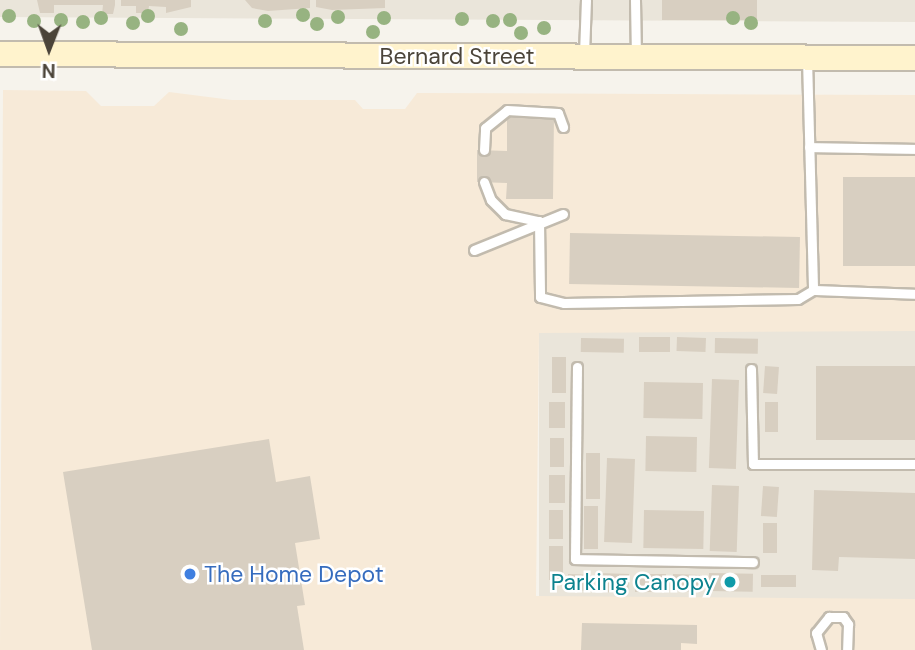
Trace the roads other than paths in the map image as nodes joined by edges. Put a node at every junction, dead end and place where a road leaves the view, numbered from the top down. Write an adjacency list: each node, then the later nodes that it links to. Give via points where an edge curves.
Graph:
1 (586, 0): 4 (lane)
2 (635, 0): 5 (lane)
3 (0, 54): 4 (street, Bernard Street)
4 (584, 57): 5 (street, Bernard Street)
5 (636, 57): 6 (street, Bernard Street)
6 (807, 58): 7 (street, Bernard Street); 9 (lane)
7 (915, 58)
8 (563, 127): 11 (lane, via 558,113 507,110 485,128)
9 (809, 147): 10 (lane); 16 (lane)
10 (915, 149)
11 (484, 150)
12 (484, 182): 14 (lane, via 491,201 505,214)
13 (563, 214): 14 (lane)
14 (539, 221): 15 (lane); 16 (lane, via 540,297 564,303 798,299)
15 (474, 250)
16 (813, 290): 17 (lane)
17 (915, 294)
18 (577, 367): 21 (lane, via 575,559)
19 (751, 369): 20 (lane, via 753,464)
20 (915, 464)
21 (753, 562)
22 (821, 650): 23 (lane, via 816,633 829,617 842,617 848,624)
23 (847, 650)

